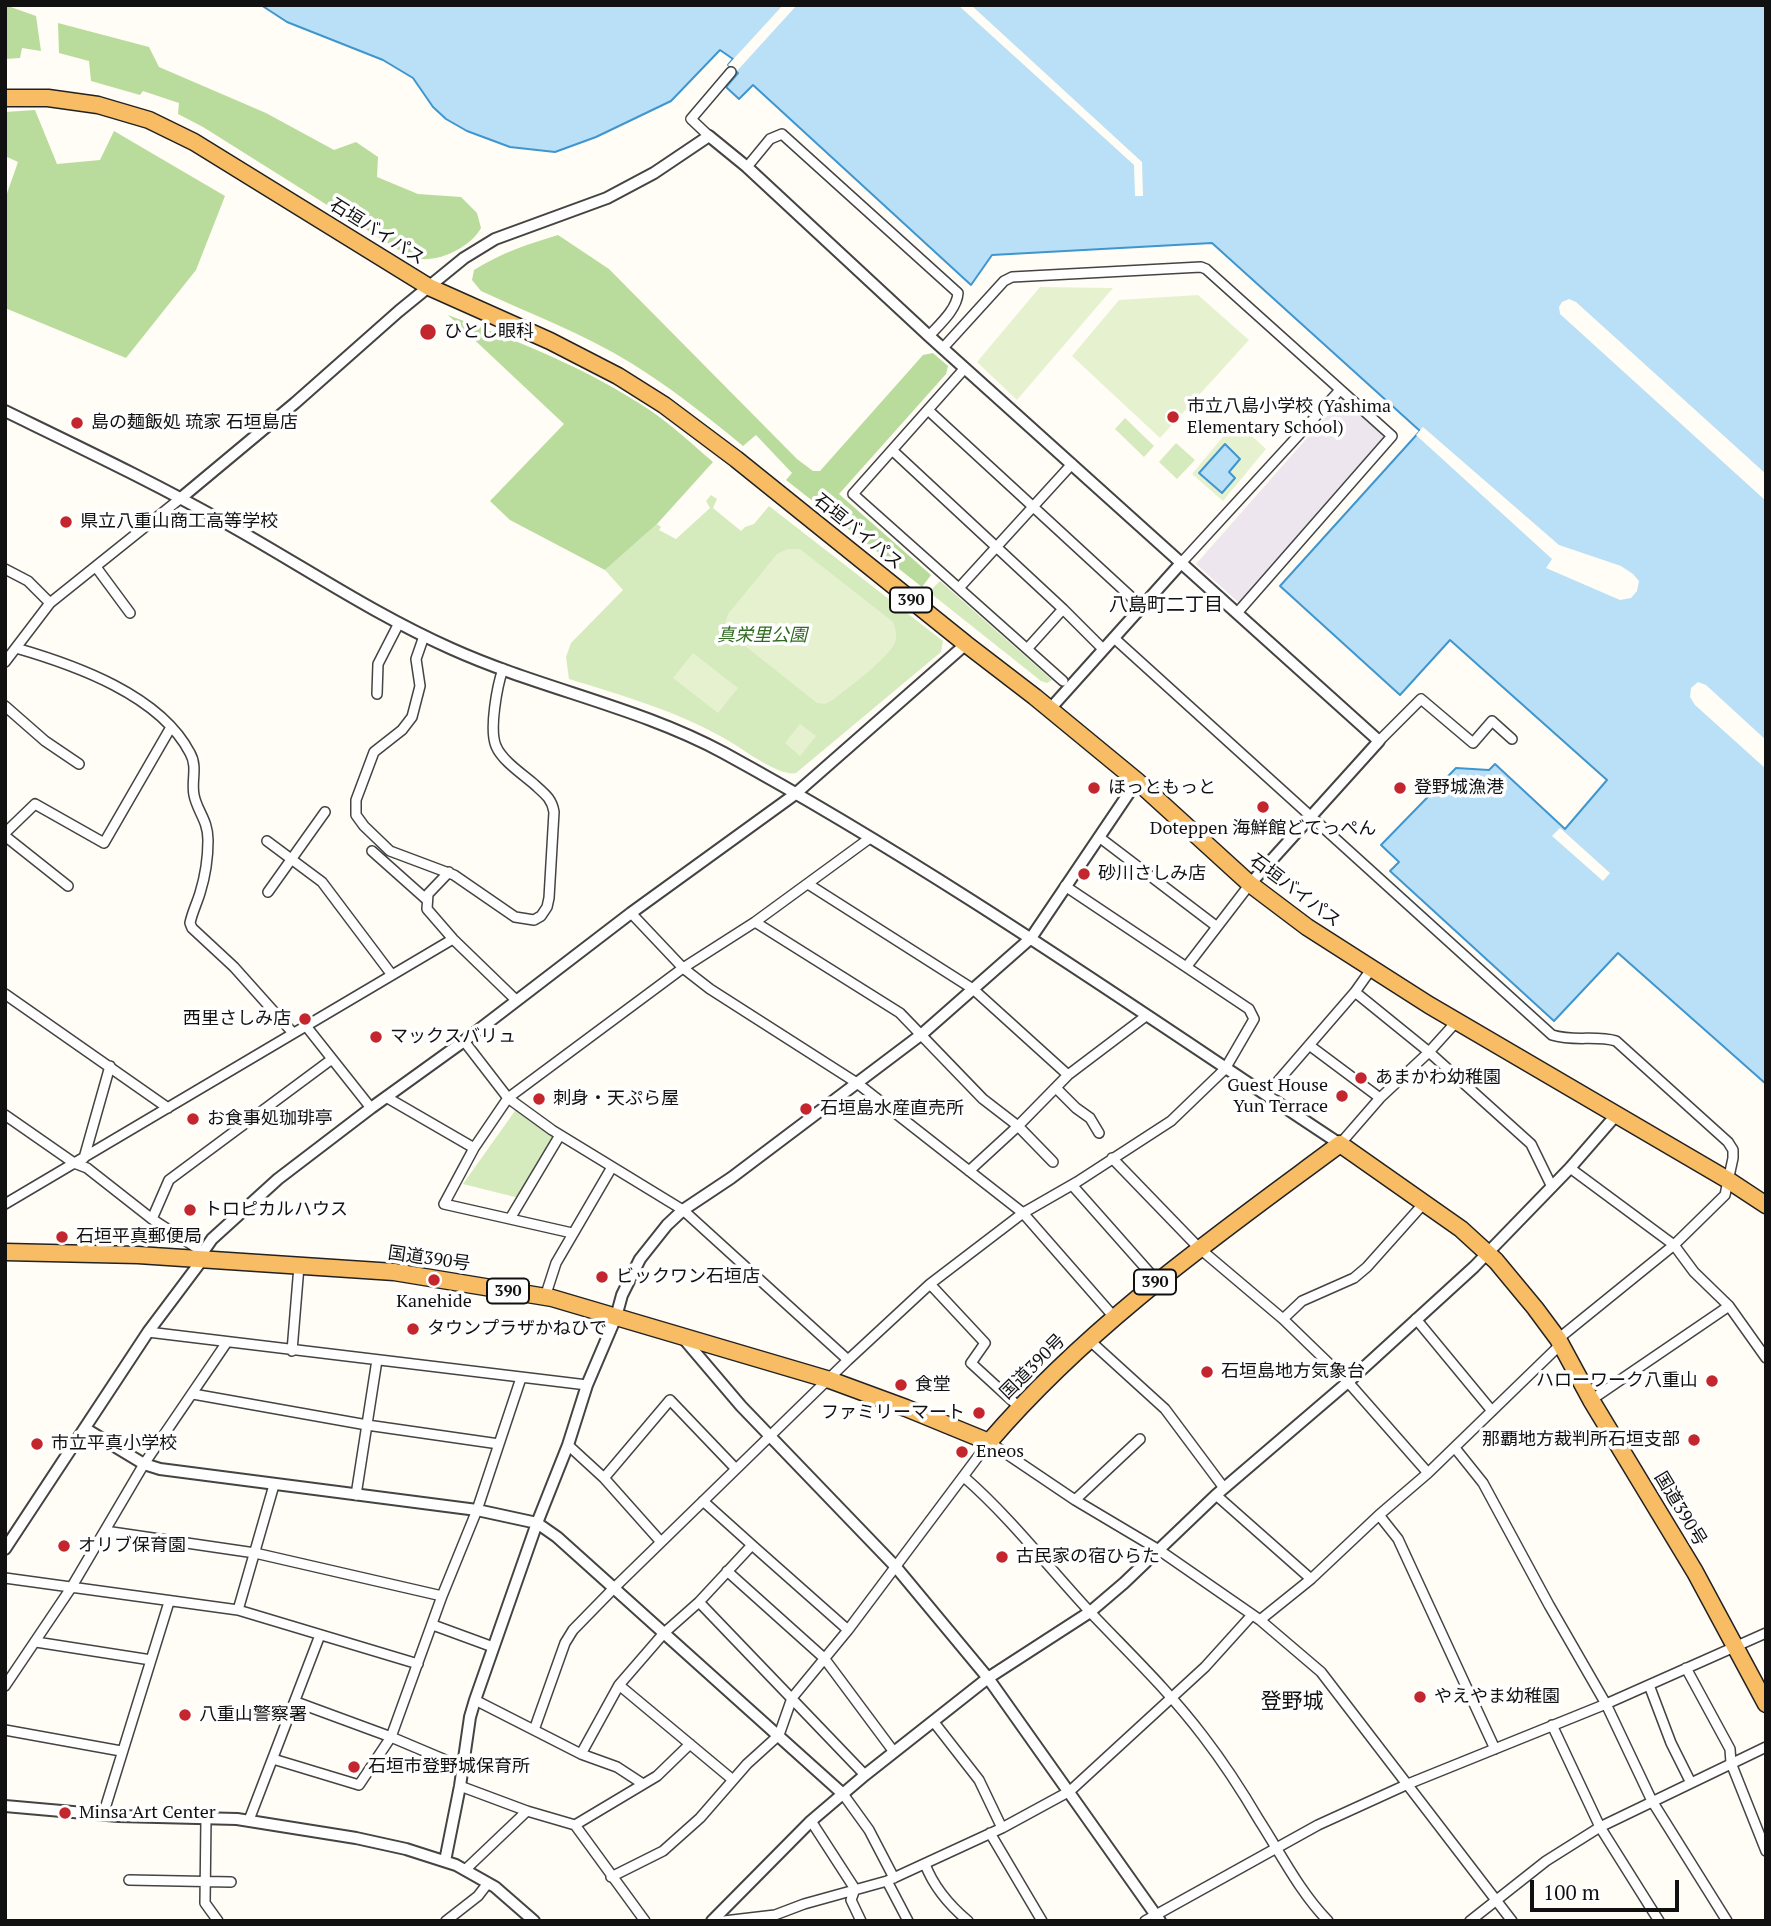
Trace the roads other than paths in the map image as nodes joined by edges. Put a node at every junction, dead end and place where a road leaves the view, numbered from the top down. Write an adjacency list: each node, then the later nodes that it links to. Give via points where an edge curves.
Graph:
1 (731, 72): 3 (street, via 691,119)
2 (5, 98): 5 (highway, 石垣バイパス / 390, via 98,105 149,120 194,142)
3 (709, 136): 4 (street); 5 (street, via 607,198 495,239)
4 (747, 167): 6 (street); 6 (street, via 771,139 782,134 958,293 958,301)
5 (429, 287): 14 (street); 29 (highway, 石垣バイパス / 390, via 550,341 664,405)
6 (929, 336): 7 (street)
7 (943, 348): 8 (street); 9 (street, via 1012,277 1201,267)
8 (965, 368): 10 (street); 13 (street)
9 (1340, 390): 17 (street); 25 (street, via 1392,436)
10 (928, 410): 12 (street); 15 (street)
11 (5, 411): 14 (street)
12 (892, 450): 16 (street); 20 (street, via 853,494)
13 (1072, 464): 15 (street); 17 (street)
14 (181, 498): 18 (street); 26 (street)
15 (1032, 507): 16 (street); 22 (street)
16 (997, 547): 20 (street); 23 (street)
17 (1182, 562): 22 (street); 25 (street)
18 (96, 566): 21 (street); 24 (street)
19 (5, 569): 21 (street, via 28,581)
20 (959, 588): 31 (street)
21 (50, 603): 30 (street)
22 (1142, 607): 28 (street)
23 (1063, 608): 31 (street); 32 (street)
24 (130, 613)
25 (1237, 613): 41 (street)
26 (399, 623): 27 (street); 36 (street, via 378,664)
27 (424, 636): 34 (street); 53 (street, via 416,659 420,686 412,718 374,752 356,800 356,815 390,851)
28 (1114, 638): 32 (street); 46 (street)
29 (966, 645): 38 (highway, 石垣バイパス / 390); 44 (street)
30 (16, 648): 33 (street); 39 (street, via 63,662 134,696)
31 (1027, 649): 35 (street)
32 (1103, 649): 38 (street)
33 (5, 662)
34 (503, 669): 44 (street, via 662,725 724,753); 53 (street, via 495,746 553,803 547,907 534,920 515,917)
35 (1063, 681)
36 (377, 694)
37 (5, 706): 42 (street)
38 (1050, 709): 43 (highway, 石垣バイパス / 390)
39 (171, 727): 47 (street, via 104,843 35,804); 76 (street, via 191,754 194,797 208,838 192,928)
40 (1512, 739): 41 (street, via 1492,721 1473,743 1421,699)
41 (1379, 741): 46 (street)
42 (79, 764)
43 (1137, 781): 48 (street); 55 (highway, 石垣バイパス / 390)
44 (794, 795): 49 (street); 60 (street)
45 (325, 813): 52 (street)
46 (1310, 817): 55 (street); 107 (street, via 1552,1035 1567,1040 1604,1037 1616,1041 1728,1142 1733,1150)
47 (5, 835): 57 (street)
48 (1099, 837): 56 (street); 62 (street)
49 (870, 838): 54 (street); 63 (street)
50 (267, 841): 52 (street)
51 (372, 852): 59 (street)
52 (292, 859): 58 (street); 68 (street, via 322,882)
53 (449, 872): 59 (street)
54 (808, 884): 61 (street); 69 (street)
55 (1250, 884): 62 (street); 67 (highway, 石垣バイパス / 390)
56 (1065, 886): 63 (street); 65 (street)
57 (68, 887)
58 (268, 892)
59 (427, 900): 64 (street, via 427,909)
60 (631, 913): 66 (street); 72 (street)
61 (755, 922): 66 (street); 77 (street, via 900,1013)
62 (1216, 926): 65 (street)
63 (1031, 938): 69 (street); 73 (street)
64 (453, 939): 68 (street); 72 (street)
65 (1187, 966): 83 (street, via 1250,1009 1254,1019)
66 (683, 968): 85 (street); 89 (street)
67 (1372, 968): 70 (street); 74 (highway, 石垣バイパス / 390)
68 (392, 975): 75 (street)
69 (973, 989): 77 (street); 84 (street)
70 (1355, 992): 79 (street); 80 (street)
71 (5, 994): 82 (street)
72 (516, 1000): 78 (street)
73 (1146, 1016): 83 (street); 84 (street)
74 (1457, 1021): 80 (street); 93 (highway, 石垣バイパス / 390)
75 (306, 1026): 76 (street); 81 (street)
76 (293, 1033): 91 (street)
77 (922, 1034): 85 (street); 95 (street, via 983,1099)
78 (464, 1041): 88 (street); 89 (street)
79 (1309, 1045): 87 (street); 90 (street)
80 (1429, 1052): 90 (street); 109 (street, via 1531,1144)
81 (332, 1059): 92 (street); 116 (street, via 169,1180)
82 (110, 1066): 91 (street); 100 (street)
83 (1225, 1069): 87 (street); 101 (street, via 1171,1121)
84 (1068, 1075): 86 (street)
85 (857, 1083): 106 (street); 113 (street)
86 (1056, 1088): 95 (street); 96 (street, via 1090,1118)
87 (1266, 1095): 98 (street)
88 (386, 1097): 92 (street); 99 (street)
89 (508, 1098): 97 (street); 99 (street)
90 (1380, 1098): 98 (street)
91 (168, 1108): 100 (street)
92 (371, 1108): 122 (street, via 278,1179 212,1239)
93 (1617, 1114): 105 (street); 107 (highway, 石垣バイパス / 390)
94 (5, 1115): 103 (street)
95 (1018, 1126): 102 (street); 106 (street)
96 (1099, 1133)
97 (560, 1135): 104 (street); 115 (street)
98 (1340, 1144): 110 (highway, 国道390号); 119 (highway, 国道390号 / 390)
99 (474, 1148): 115 (street, via 444,1204)
100 (84, 1158): 103 (street)
101 (1112, 1158): 108 (street); 119 (street)
102 (1053, 1162)
103 (75, 1163): 111 (street); 116 (street)
104 (611, 1167): 113 (street); 117 (street)
105 (1570, 1168): 109 (street); 118 (street)
106 (969, 1171): 114 (street)
107 (1728, 1180): 112 (highway, 石垣バイパス / 390); 118 (street, via 1724,1195)
108 (1072, 1185): 114 (street); 124 (street)
109 (1552, 1187): 121 (street)
110 (1424, 1202): 121 (highway, 国道390号); 130 (street, via 1354,1278 1302,1301)
111 (5, 1205)
112 (1766, 1205)
113 (683, 1210): 128 (street, via 640,1259); 140 (street)
114 (1023, 1213): 125 (street); 129 (street)
115 (511, 1217): 117 (street)
116 (152, 1219): 122 (street)
117 (572, 1233): 126 (street)
118 (1674, 1245): 127 (street); 136 (street)
119 (1199, 1248): 124 (highway, 国道390号 / 390); 130 (street)
120 (5, 1252): 122 (highway, 国道390号 / 390)
121 (1489, 1252): 131 (street); 136 (highway, 国道390号)
122 (202, 1256): 123 (highway, 国道390号 / 390); 132 (street)
123 (299, 1266): 126 (highway, 国道390号 / 390, via 394,1272); 137 (street)
124 (1157, 1281): 129 (highway, 国道390号 / 390)
125 (930, 1284): 140 (street); 147 (street, via 985,1343 971,1363)
126 (545, 1297): 128 (highway, 国道390号 / 390)
127 (1729, 1306): 138 (street); 146 (street)
128 (616, 1317): 133 (highway, 国道390号 / 390); 144 (street)
129 (1114, 1317): 134 (highway, 国道390号 / 390)
130 (1283, 1319): 143 (street)
131 (1416, 1319): 143 (street); 148 (street)
132 (148, 1332): 135 (street); 150 (street)
133 (684, 1339): 142 (highway, 国道390号 / 390); 151 (street)
134 (1088, 1339): 147 (highway, 国道390号 / 390); 163 (street, via 1165,1409)
135 (227, 1342): 137 (street); 145 (street)
136 (1560, 1342): 146 (highway, 国道390号); 148 (street)
137 (292, 1351): 139 (street)
138 (1766, 1358)
139 (377, 1360): 141 (street); 149 (street)
140 (848, 1360): 142 (street)
141 (521, 1378): 144 (street); 154 (street)
142 (830, 1380): 151 (street); 153 (highway, 国道390号 / 390)
143 (1348, 1382): 159 (street); 163 (street)
144 (587, 1385): 155 (street)
145 (193, 1394): 149 (street); 157 (street)
146 (1591, 1400): 194 (highway, 国道390号, via 1695,1572)
147 (1019, 1407): 153 (highway, 国道390号 / 390)
148 (1492, 1411): 156 (street)
149 (367, 1426): 154 (street); 164 (street)
150 (86, 1429): 157 (street); 173 (street)
151 (769, 1437): 158 (street); 176 (street)
152 (1140, 1440): 165 (street)
153 (989, 1442): 160 (street); 165 (street)
154 (499, 1444): 167 (street)
155 (568, 1445): 161 (street); 169 (street)
156 (1455, 1448): 159 (street); 208 (street, via 1483,1483)
157 (144, 1464): 162 (street); 170 (street)
158 (736, 1469): 161 (street, via 670,1400); 166 (street)
159 (1428, 1473): 168 (street)
160 (964, 1477): 176 (street); 186 (street, via 996,1505)
161 (604, 1478): 171 (street)
162 (274, 1485): 164 (street); 175 (street)
163 (1220, 1492): 174 (street); 179 (street)
164 (356, 1494): 167 (street)
165 (1075, 1500): 174 (street)
166 (703, 1501): 171 (street); 172 (street)
167 (477, 1510): 169 (street); 182 (street)
168 (1379, 1515): 179 (street); 218 (street, via 1403,1550)
169 (537, 1523): 181 (street); 195 (street)
170 (105, 1531): 175 (street); 180 (street)
171 (662, 1542): 181 (street)
172 (752, 1545): 177 (street); 189 (street)
173 (5, 1549)
174 (1158, 1550): 186 (street); 187 (street)
175 (255, 1553): 182 (street); 185 (street)
176 (895, 1566): 189 (street); 200 (street)
177 (727, 1571): 184 (street); 196 (street)
178 (5, 1578): 180 (street)
179 (1311, 1579): 187 (street)
180 (71, 1588): 183 (street); 193 (street)
181 (614, 1588): 190 (street); 213 (street, via 565,1643)
182 (442, 1596): 188 (street)
183 (169, 1602): 185 (street); 197 (street)
184 (699, 1602): 190 (street); 205 (street)
185 (238, 1610): 192 (street)
186 (1090, 1612): 200 (street); 204 (street)
187 (1256, 1617): 204 (street); 229 (street, via 1321,1672)
188 (433, 1625): 195 (street); 198 (street)
189 (848, 1630): 196 (street)
190 (664, 1633): 201 (street); 214 (street)
191 (1766, 1633): 194 (street)
192 (320, 1635): 198 (street); 207 (street)
193 (36, 1642): 197 (street); 203 (street)
194 (1733, 1646): 199 (street); 209 (highway, 国道390号)
195 (493, 1647): 206 (street)
196 (824, 1658): 205 (street); 220 (street)
197 (151, 1660): 219 (street)
198 (418, 1664): 215 (street)
199 (1686, 1668): 202 (street); 223 (street, via 1730,1749)
200 (988, 1678): 210 (street); 231 (street)
201 (619, 1685): 216 (street); 221 (street)
202 (1648, 1685): 208 (street); 227 (street)
203 (5, 1686)
204 (1171, 1697): 231 (street); 244 (street, via 1203,1736)
205 (792, 1698): 214 (street); 225 (street)
206 (475, 1700): 213 (street); 224 (street)
207 (296, 1703): 215 (street); 222 (street)
208 (1606, 1704): 211 (street); 233 (street)
209 (1766, 1704)
210 (933, 1721): 220 (street); 242 (street, via 979,1780)
211 (1552, 1725): 218 (street); 241 (street)
212 (5, 1730): 219 (street)
213 (534, 1730): 221 (street)
214 (779, 1735): 226 (street); 232 (street)
215 (391, 1737): 222 (street, via 359,1784); 224 (street)
216 (690, 1744): 226 (street); 228 (street)
217 (1766, 1747): 223 (street)
218 (1495, 1749): 229 (street)
219 (121, 1751): 236 (street)
220 (894, 1752): 225 (street)
221 (581, 1754): 228 (street, via 618,1767)
222 (273, 1759): 238 (street)
223 (1731, 1763): 227 (street); 245 (street)
224 (462, 1767): 230 (street)
225 (865, 1775): 232 (street)
226 (733, 1780): 249 (street, via 663,1851)
227 (1691, 1783): 233 (street)
228 (643, 1784): 240 (street)
229 (1408, 1784): 244 (street); 256 (street)
230 (460, 1786): 235 (street); 246 (street)
231 (1070, 1791): 242 (street); 257 (street)
232 (843, 1794): 239 (street); 250 (street, via 869,1830)
233 (1652, 1801): 241 (street); 272 (street)
234 (5, 1807): 236 (street)
235 (527, 1811): 240 (street); 248 (street)
236 (103, 1815): 237 (street)
237 (206, 1818): 238 (street); 252 (street)
238 (249, 1820): 246 (street, via 356,1838)
239 (811, 1821): 255 (street); 262 (street)
240 (575, 1825): 249 (street)
241 (1600, 1826): 256 (street); 271 (street)
242 (1002, 1828): 243 (street)
243 (990, 1833): 247 (street); 267 (street)
244 (1275, 1849): 257 (street); 268 (street)
245 (1766, 1851)
246 (445, 1861): 248 (street)
247 (925, 1864): 250 (street); 266 (street, via 950,1906)
248 (465, 1870): 254 (street)
249 (611, 1877): 261 (street)
250 (890, 1879): 255 (street); 265 (street)
251 (130, 1880): 252 (street)
252 (205, 1881): 253 (street); 258 (street, via 205,1903)
253 (231, 1882)
254 (488, 1883): 259 (street); 260 (street)
255 (855, 1889): 263 (street, via 775,1915); 264 (street, via 851,1900)
256 (1496, 1899): 269 (street); 270 (street)
257 (1154, 1919)
258 (218, 1921)
259 (446, 1921)
260 (534, 1921)
261 (645, 1921)
262 (712, 1921)
263 (724, 1921)
264 (861, 1921)
265 (908, 1921)
266 (968, 1921)
267 (1042, 1921)
268 (1328, 1921)
269 (1469, 1921)
270 (1512, 1921)
271 (1659, 1921)
272 (1727, 1921)

